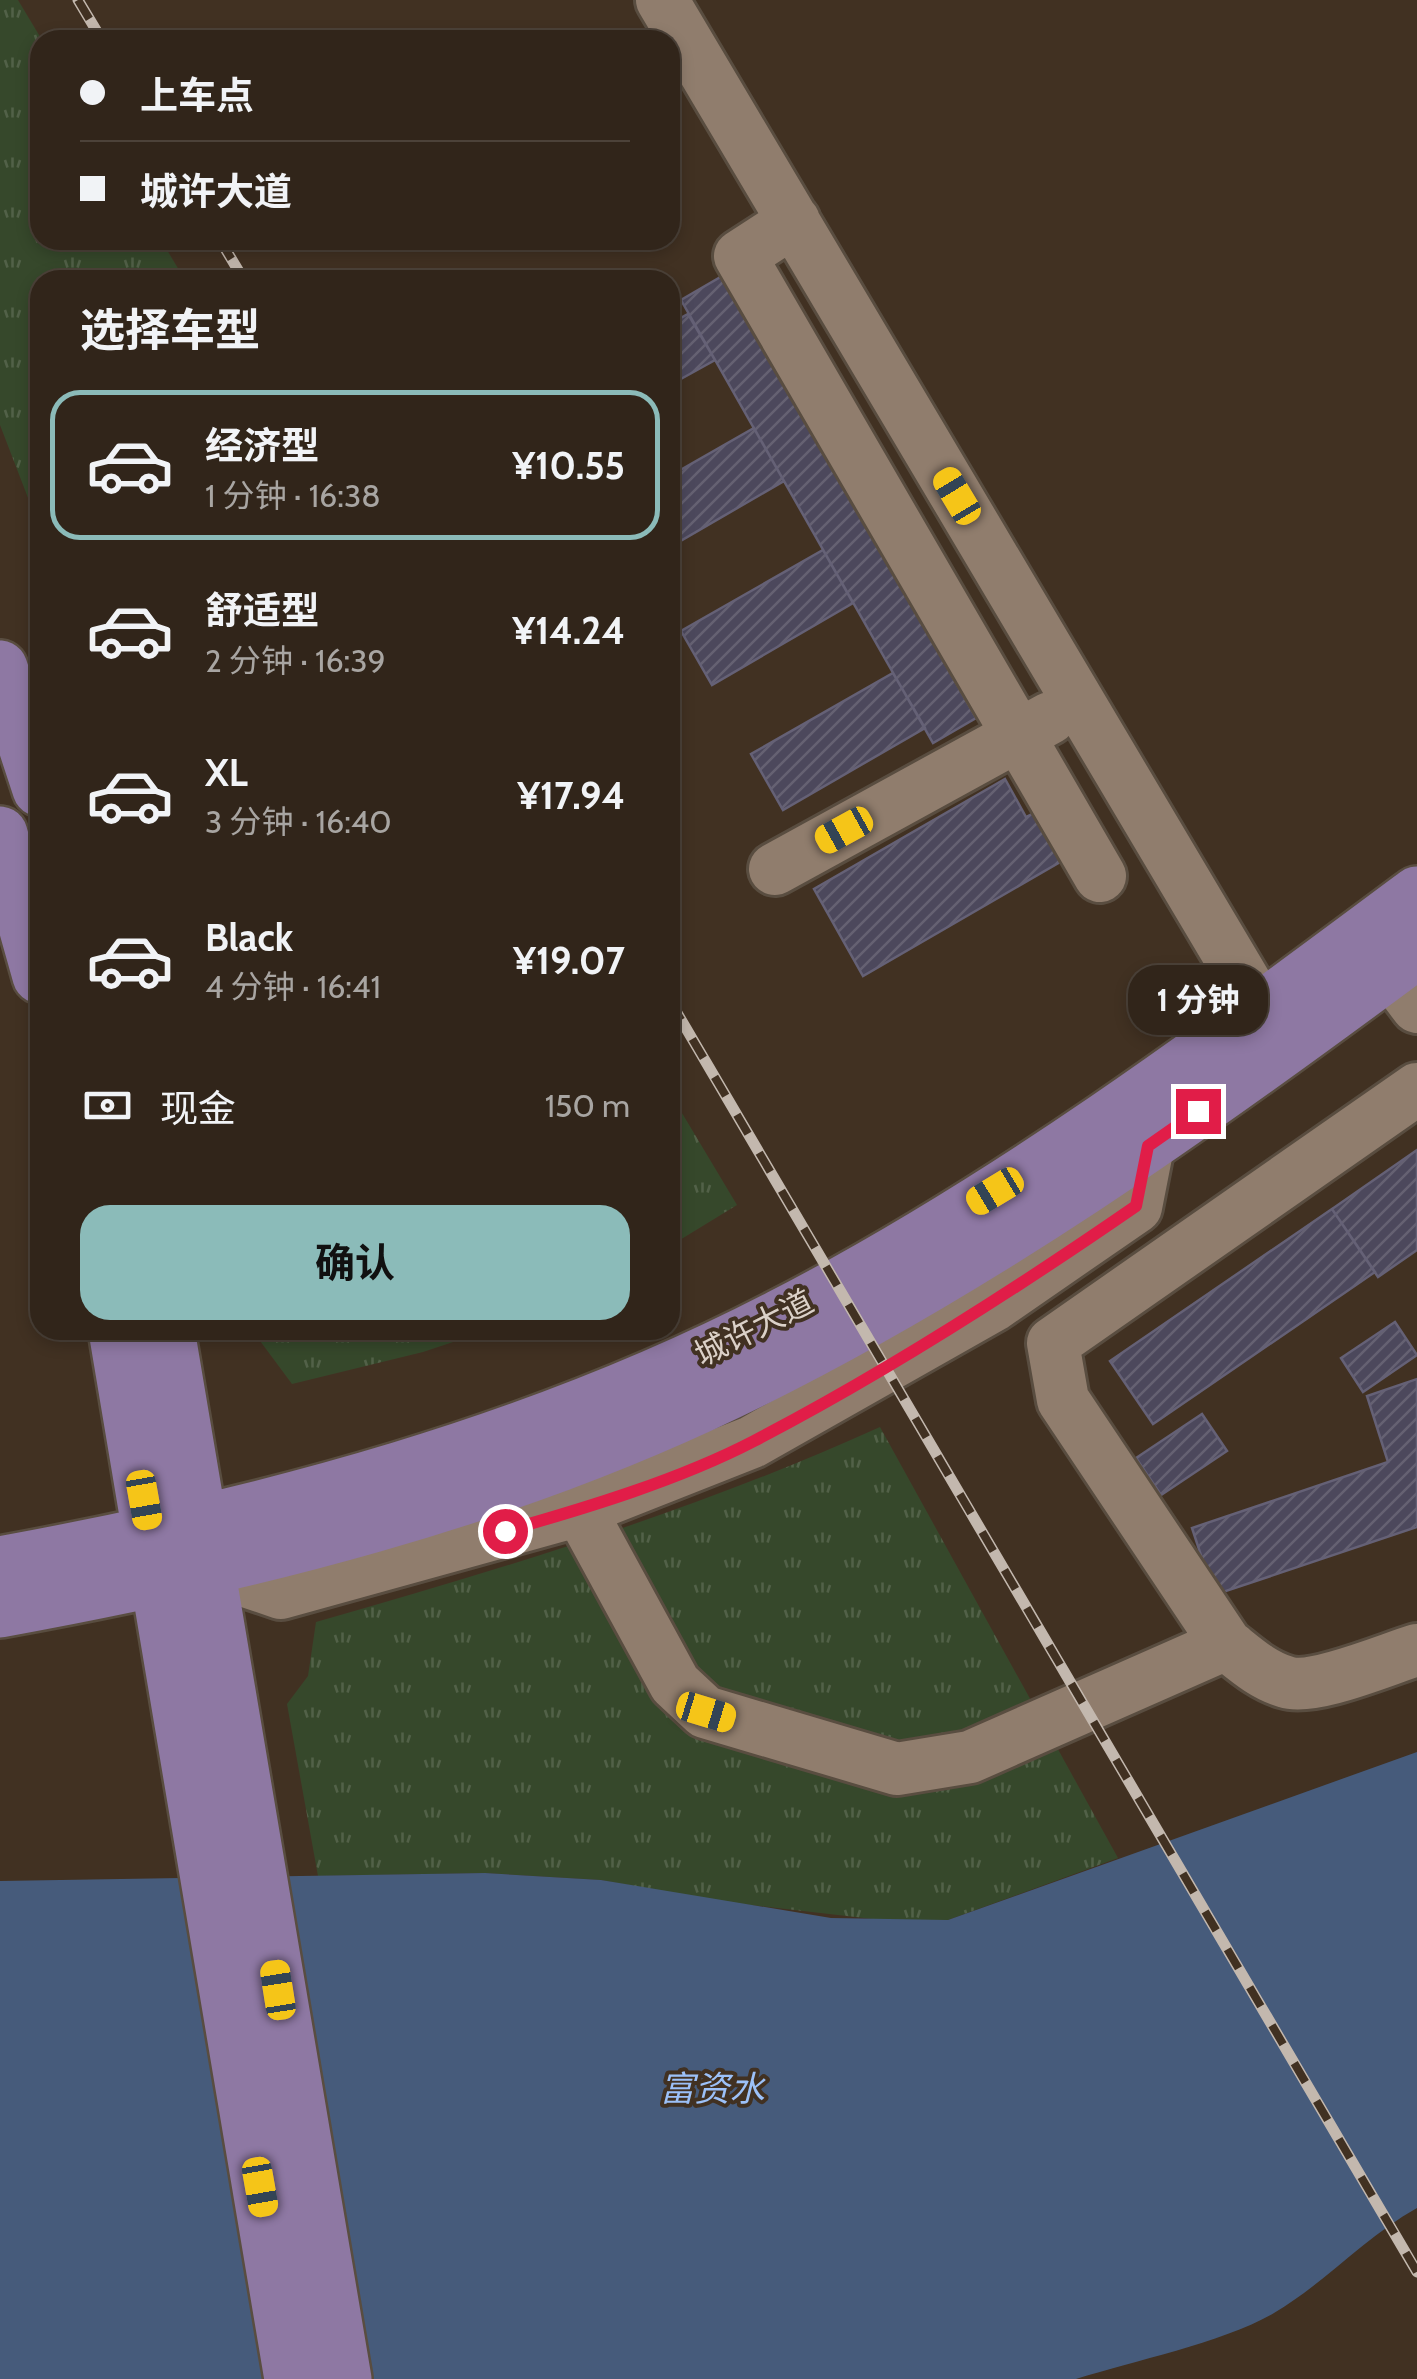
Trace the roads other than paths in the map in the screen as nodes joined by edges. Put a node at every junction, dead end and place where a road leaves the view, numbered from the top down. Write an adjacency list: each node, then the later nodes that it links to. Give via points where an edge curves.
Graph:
1 (662, 0): 3 (street)
2 (680, 30): 4 (street)
3 (680, 30)
4 (794, 221): 6 (street); 7 (street, via 740,256)
5 (0, 668): 8 (main road)
6 (1080, 701): 7 (street); 15 (street)
7 (1018, 735): 10 (street); 11 (street)
8 (30, 760)
9 (0, 834): 13 (main road)
10 (775, 868)
11 (1100, 876)
12 (1417, 894): 15 (main road, 城许大道)
13 (30, 940)
14 (1408, 976): 15 (main road, 城许大道)
15 (1274, 1029): 17 (main road, 城许大道); 21 (main road, 城许大道, via 852,1278 706,1353 515,1430 324,1491)
16 (1417, 1089): 24 (street, via 1053,1344 1063,1400)
17 (1148, 1146): 20 (street, via 1136,1206 994,1304 752,1442); 21 (main road, 城许大道, via 874,1317 725,1394 512,1479 336,1535)
18 (119, 1340): 21 (main road)
19 (168, 1340): 21 (main road)
20 (580, 1510): 21 (street, via 280,1594); 24 (street, via 676,1684 706,1712 896,1768 970,1757)
21 (179, 1551): 22 (main road, 城许大道); 23 (main road, 城许大道); 26 (main road)
22 (0, 1564)
23 (0, 1610)
24 (1226, 1644): 25 (street, via 1257,1669 1291,1684)
25 (1417, 1650)
26 (220, 1800): 27 (main road); 28 (main road)
27 (292, 2379)
28 (344, 2379)

